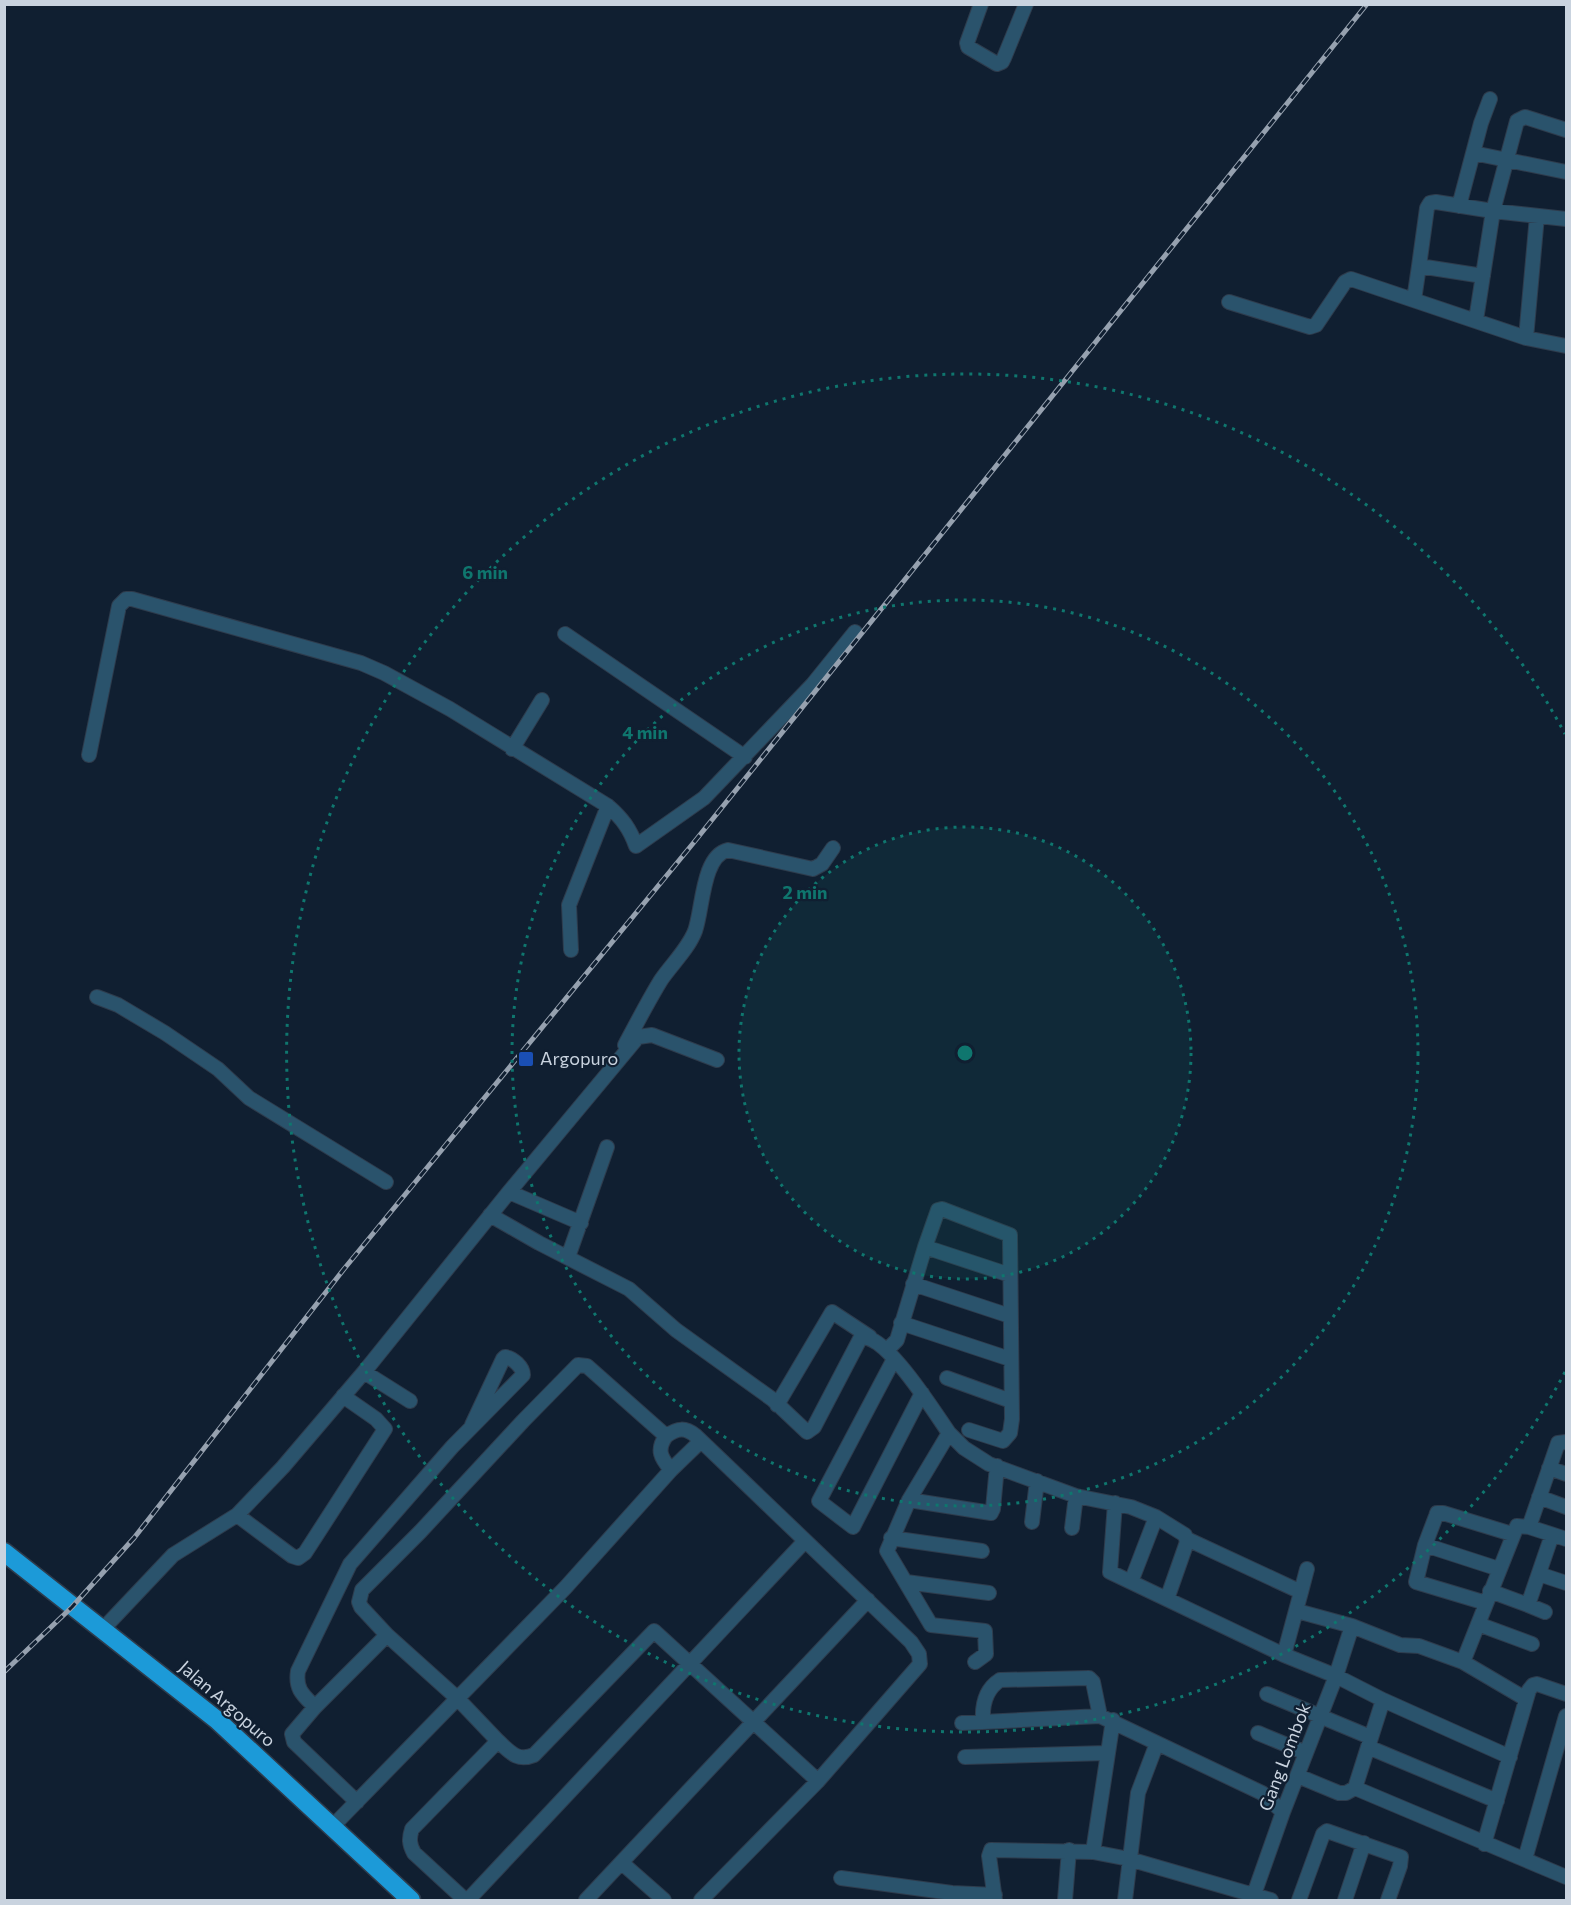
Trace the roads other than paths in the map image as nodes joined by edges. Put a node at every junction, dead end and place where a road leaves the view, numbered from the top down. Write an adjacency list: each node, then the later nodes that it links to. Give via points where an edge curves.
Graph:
1 (981, 4): 2 (street, via 968,47 997,64 1004,58)
2 (1026, 4)
3 (1490, 99): 5 (street)
4 (1566, 130): 6 (street, via 1520,118)
5 (1473, 153): 6 (street); 8 (street)
6 (1506, 161): 7 (street); 9 (street)
7 (1566, 172)
8 (1459, 206): 9 (street); 12 (street, via 1432,202 1428,205)
9 (1493, 211): 10 (street); 13 (street)
10 (1537, 216): 11 (street); 17 (street)
11 (1566, 219)
12 (1419, 266): 13 (street); 14 (street)
13 (1483, 276): 16 (street)
14 (1414, 300): 15 (street, via 1348,280 1316,325 1310,327); 16 (street)
15 (1229, 302)
16 (1476, 320): 17 (street)
17 (1526, 338): 18 (street)
18 (1566, 346)
19 (855, 632): 24 (street)
20 (566, 634): 24 (street)
21 (542, 700): 22 (street)
22 (512, 749): 23 (street, via 450,710 361,663 126,599 119,606); 25 (street)
23 (89, 755)
24 (745, 758): 25 (street, via 704,798 636,846 621,818)
25 (608, 806): 27 (street, via 571,897)
26 (833, 848): 30 (street, via 822,864 813,869 728,850 718,854 708,871 691,939 656,990)
27 (571, 950)
28 (97, 997): 32 (street, via 165,1033 218,1069 249,1098)
29 (717, 1060): 30 (street, via 647,1035 638,1037)
30 (613, 1067): 33 (street)
31 (607, 1146): 35 (street)
32 (386, 1182)
33 (509, 1192): 34 (street); 35 (street)
34 (490, 1215): 37 (street); 45 (street)
35 (581, 1223): 37 (street)
36 (925, 1247): 38 (street); 38 (street, via 936,1212 942,1209 1010,1234); 39 (street)
37 (568, 1257): 51 (street, via 629,1289)
38 (1010, 1275): 40 (street)
39 (913, 1284): 40 (street); 41 (street)
40 (1010, 1316): 44 (street)
41 (901, 1323): 43 (street); 44 (street)
42 (870, 1337): 43 (street); 51 (street, via 832,1312); 51 (street, via 860,1339 811,1431 807,1432)
43 (891, 1355): 47 (street); 47 (street, via 819,1501 853,1527)
44 (1010, 1359): 50 (street)
45 (364, 1372): 48 (street); 49 (street)
46 (946, 1378): 50 (street)
47 (922, 1393): 54 (street)
48 (343, 1396): 68 (street); 68 (street, via 385,1429 305,1553 298,1558 292,1556)
49 (410, 1401)
50 (1011, 1401): 53 (street, via 1010,1433 1003,1441)
51 (777, 1405)
52 (472, 1425): 52 (street, via 523,1375 511,1358 503,1359); 111 (street, via 350,1564 298,1671 298,1691)
53 (969, 1430)
54 (949, 1433): 58 (street, via 974,1456); 65 (street)
55 (666, 1436): 56 (street, via 683,1429 690,1430); 60 (street, via 660,1454); 99 (street, via 587,1366 578,1365 362,1590 361,1607)
56 (701, 1441): 60 (street); 78 (street)
57 (1566, 1442): 59 (street, via 1558,1443)
58 (997, 1466): 62 (street); 65 (street, via 991,1513)
59 (1549, 1468): 61 (street); 64 (street)
60 (671, 1470): 108 (street, via 566,1587)
61 (1566, 1474)
62 (1037, 1481): 63 (street); 70 (street)
63 (1076, 1496): 66 (street); 72 (street)
64 (1539, 1497): 67 (street); 71 (street)
65 (909, 1500): 75 (street)
66 (1115, 1503): 69 (street); 86 (street, via 1110,1572)
67 (1566, 1507)
68 (237, 1515): 97 (street, via 180,1550)
69 (1156, 1517): 76 (street); 86 (street)
70 (1032, 1522)
71 (1529, 1527): 73 (street, via 1518,1525); 74 (street)
72 (1072, 1528)
73 (1512, 1534): 79 (street, via 1440,1513); 83 (street)
74 (1552, 1535): 77 (street); 84 (street)
75 (891, 1538): 80 (street); 85 (street, via 887,1551)
76 (1187, 1539): 88 (street); 92 (street)
77 (1566, 1539)
78 (805, 1541): 91 (street); 104 (street)
79 (1425, 1545): 83 (street); 90 (street, via 1416,1582)
80 (982, 1551)
81 (4, 1552): 97 (highway, Jalan Argopuro)
82 (1306, 1569): 88 (street)
83 (1500, 1569): 90 (street)
84 (1539, 1574): 87 (street); 93 (street)
85 (906, 1582): 89 (street); 102 (street, via 931,1625 985,1631 986,1654)
86 (1131, 1582): 92 (street)
87 (1566, 1583)
88 (1301, 1592): 94 (street)
89 (989, 1593)
90 (1488, 1597): 93 (street); 98 (street)
91 (868, 1599): 115 (street); 127 (street, via 911,1642 920,1664)
92 (1167, 1599): 101 (street)
93 (1528, 1605): 95 (street)
94 (1297, 1611): 96 (street); 101 (street)
95 (1545, 1612)
96 (1352, 1626): 103 (street, via 1400,1645 1419,1646); 105 (street, Gang Lombok)
97 (103, 1629): 134 (highway, Jalan Argopuro, via 217,1720)
98 (1476, 1631): 100 (street); 103 (street)
99 (387, 1635): 108 (street); 111 (street)
100 (1532, 1644)
101 (1284, 1655): 105 (street)
102 (975, 1662)
103 (1463, 1662): 109 (street)
104 (692, 1663): 115 (street); 119 (street, via 654,1631 534,1755 517,1758); 149 (street)
105 (1336, 1676): 110 (street); 112 (street, Gang Lombok)
106 (1267, 1694): 112 (street)
107 (1566, 1694): 109 (street, via 1537,1684 1530,1687)
108 (457, 1698): 119 (street); 132 (street)
109 (1526, 1699): 124 (street)
110 (1383, 1700): 120 (street); 124 (street)
111 (315, 1707): 132 (street, via 294,1730 292,1738)
112 (1320, 1716): 120 (street); 123 (street, Gang Lombok)
113 (1566, 1716): 140 (street)
114 (1106, 1718): 116 (street); 116 (street, via 1089,1678 1000,1680 992,1686 983,1704); 121 (street); 122 (street)
115 (753, 1721): 127 (street); 141 (street)
116 (983, 1721): 117 (street)
117 (962, 1723)
118 (1258, 1733): 123 (street)
119 (498, 1741): 149 (street, via 412,1828 409,1836 414,1853)
120 (1369, 1742): 128 (street); 131 (street)
121 (1157, 1743): 129 (street); 139 (street, via 1138,1792)
122 (1107, 1753): 125 (street); 138 (street)
123 (1306, 1753): 126 (street, Gang Lombok)
124 (1510, 1756): 131 (street)
125 (965, 1757)
126 (1298, 1776): 128 (street, via 1343,1794); 130 (street, Gang Lombok)
127 (818, 1781): 152 (street)
128 (1354, 1788): 136 (street)
129 (1262, 1793): 130 (street); 133 (street)
130 (1290, 1794): 133 (street, Gang Lombok)
131 (1497, 1801): 136 (street)
132 (357, 1802): 134 (street)
133 (1283, 1812): 147 (street, Gang Lombok)
134 (332, 1827): 148 (highway, Jalan Argopuro)
135 (1364, 1843): 157 (street, via 1325,1832); 158 (street); 159 (street, via 1401,1857)
136 (1484, 1844): 140 (street)
137 (1069, 1850): 138 (street); 146 (street, via 991,1850); 154 (street)
138 (1093, 1852): 139 (street)
139 (1129, 1859): 147 (street); 155 (street)
140 (1525, 1859): 142 (street)
141 (622, 1863): 150 (street); 151 (street)
142 (1565, 1873)
143 (841, 1878): 144 (street)
144 (891, 1886): 145 (street); 153 (street)
145 (952, 1897): 146 (street)
146 (995, 1898)
147 (1253, 1898): 156 (street)
148 (411, 1900)
149 (467, 1900)
150 (586, 1900)
151 (664, 1900)
152 (701, 1900)
153 (889, 1900)
154 (1065, 1900)
155 (1125, 1900)
156 (1271, 1900)
157 (1299, 1900)
158 (1345, 1900)
159 (1388, 1900)

